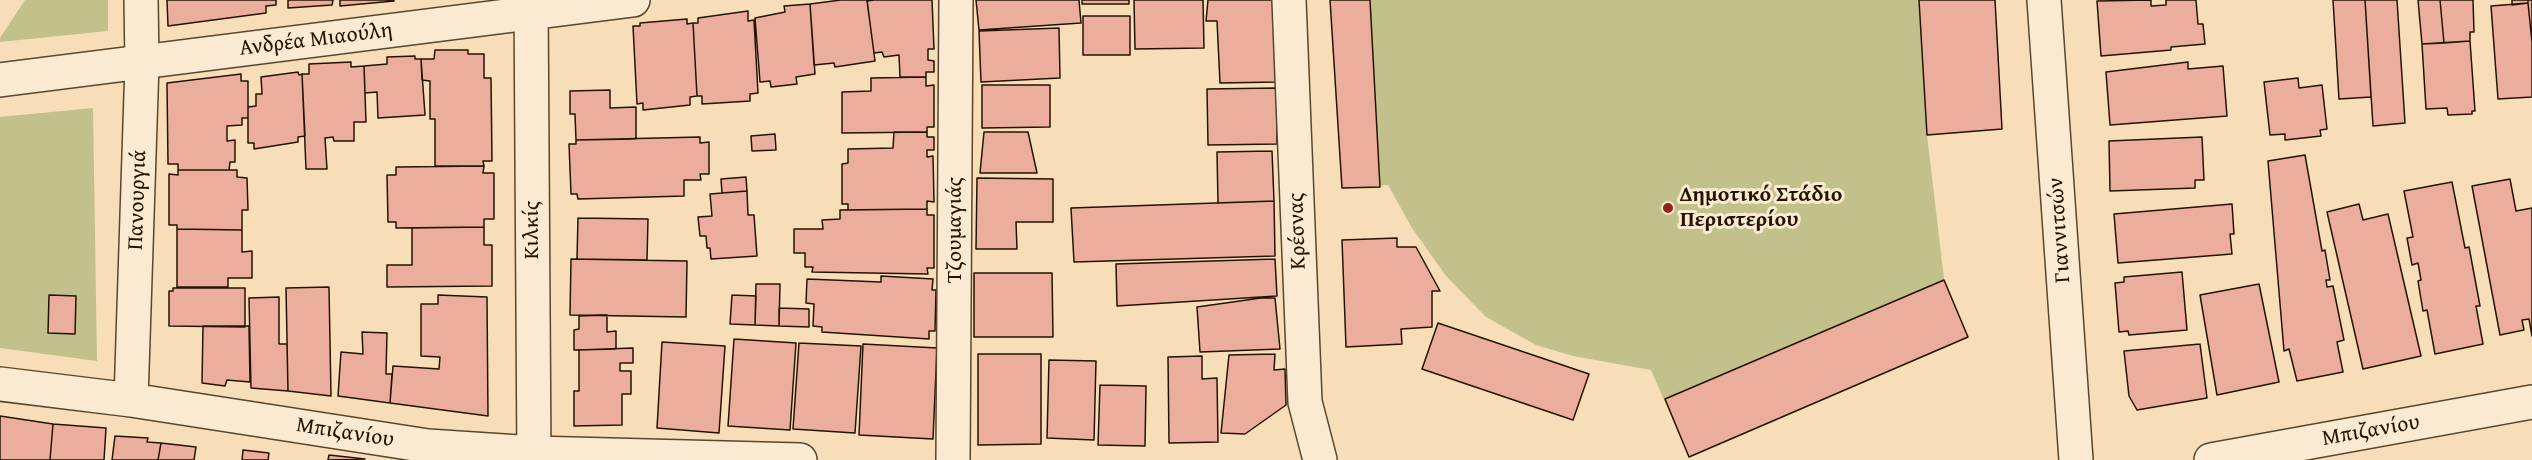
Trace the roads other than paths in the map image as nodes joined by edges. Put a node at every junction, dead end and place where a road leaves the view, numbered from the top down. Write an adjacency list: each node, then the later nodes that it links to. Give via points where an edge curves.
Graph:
1 (141, 0): 7 (street, Πανουργιά)
2 (633, 0): 6 (street, Ανδρέα Μιαούλη)
3 (956, 0): 14 (street, Τζουμαγιάς)
4 (1289, 0): 15 (street, Κρέσνας, via 1305,402)
5 (2044, 0): 16 (street, Γιαννιτσών)
6 (531, 6): 7 (street, Ανδρέα Μιαούλη); 12 (street, Κιλκίς)
7 (142, 63): 8 (street, Ανδρέα Μιαούλη); 10 (street, Πανουργιά)
8 (0, 80)
9 (0, 384): 10 (street, Μπιζανίου)
10 (131, 400): 12 (street, Μπιζανίου, via 428,446)
11 (2532, 402): 17 (street, Μπιζανίου)
12 (534, 456): 13 (street, Μπιζανίου)
13 (800, 460)
14 (953, 460)
15 (1320, 460)
16 (2076, 460)
17 (2211, 460)

